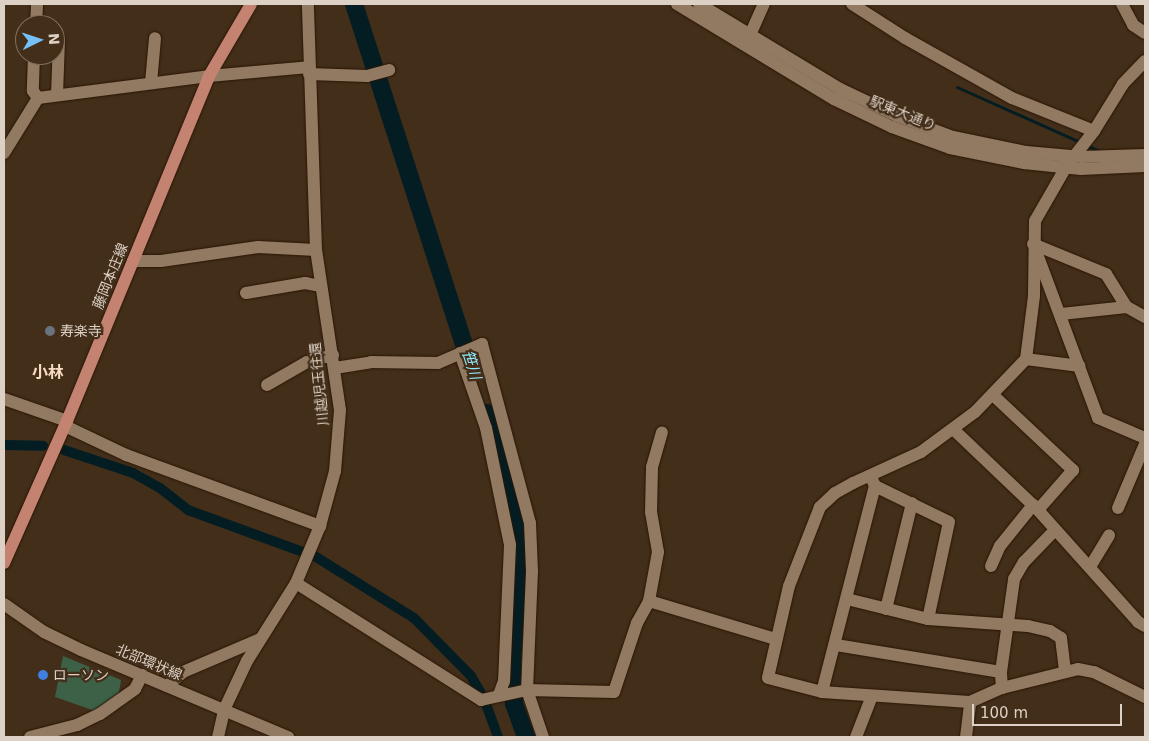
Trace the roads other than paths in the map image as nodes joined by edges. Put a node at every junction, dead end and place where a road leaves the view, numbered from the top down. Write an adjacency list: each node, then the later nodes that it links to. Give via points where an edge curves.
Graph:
1 (251, 4): 16 (main road, 藤岡本庄線)
2 (308, 4): 15 (street, 川越児玉往還)
3 (677, 4): 24 (street, 駅東大通り, via 834,99 892,127 950,148 1024,163)
4 (699, 4): 9 (street, 駅東大通り)
5 (764, 4): 9 (street)
6 (852, 4): 20 (street, via 1012,98)
7 (1122, 4): 8 (street, via 1133,25)
8 (1145, 33)
9 (750, 35): 23 (street, 駅東大通り, via 840,89 897,116 953,137 1026,152)
10 (155, 38): 17 (street)
11 (34, 65): 19 (street, via 33,91)
12 (58, 65): 18 (street)
13 (1144, 66): 20 (street, via 1123,84)
14 (389, 70): 15 (street, via 367,76)
15 (309, 71): 16 (street); 27 (street, 川越児玉往還)
16 (209, 76): 17 (street); 28 (main road, 藤岡本庄線)
17 (151, 83): 18 (street)
18 (57, 95): 19 (street)
19 (38, 98): 21 (street)
20 (1094, 131): 23 (street)
21 (4, 152)
22 (1145, 155): 23 (street, 駅東大通り)
23 (1074, 156): 24 (street)
24 (1066, 166): 25 (street, 駅東大通り); 26 (street, via 1035,220)
25 (1145, 166)
26 (1033, 244): 31 (street, via 1106,274); 32 (street); 36 (street, via 1034,296)
27 (316, 250): 28 (street, via 258,247); 29 (street, 川越児玉往還)
28 (133, 261): 42 (main road, 藤岡本庄線)
29 (321, 286): 30 (street, via 305,283); 35 (street, 川越児玉往還)
30 (246, 293)
31 (1127, 307): 32 (street); 33 (street)
32 (1061, 314): 37 (street)
33 (1145, 317)
34 (460, 353): 38 (street, via 438,363 371,362); 73 (street, via 482,344 530,523 532,571); 75 (street, via 486,428 510,545)
35 (333, 355): 38 (street, 川越児玉往還); 39 (street, via 306,362)
36 (1026, 359): 37 (street); 40 (street)
37 (1080, 366): 45 (street, via 1098,418)
38 (335, 368): 51 (street, 川越児玉往還, via 339,437 335,471)
39 (267, 385)
40 (993, 395): 43 (street); 49 (street, via 1073,470)
41 (4, 400): 42 (street)
42 (66, 423): 51 (street, via 126,456); 54 (main road, 藤岡本庄線)
43 (953, 430): 47 (street); 49 (street)
44 (662, 432): 59 (street, via 652,467 651,512 658,552)
45 (1145, 438)
46 (1145, 444): 50 (street)
47 (873, 480): 48 (street); 58 (street); 66 (street, via 835,493 815,516 788,586)
48 (912, 503): 61 (street); 62 (street, via 949,522)
49 (1036, 507): 52 (street); 55 (street, via 1000,546)
50 (1118, 508)
51 (320, 526): 57 (street, 川越児玉往還)
52 (1054, 531): 56 (street); 63 (street, via 1024,562 1014,579)
53 (1109, 535): 56 (street)
54 (4, 563)
55 (991, 566)
56 (1090, 567): 64 (street)
57 (296, 583): 65 (street, 川越児玉往還); 75 (street, via 481,700)
58 (847, 600): 61 (street); 67 (street)
59 (649, 601): 66 (street); 73 (street, via 637,623 614,692)
60 (4, 604): 70 (street, 北部環状線, via 51,635)
61 (886, 609): 62 (street)
62 (928, 619): 63 (street)
63 (1008, 626): 68 (street, via 1028,626 1050,631 1062,638); 69 (street)
64 (1145, 626)
65 (260, 639): 71 (street, via 183,672); 79 (street, 川越児玉往還)
66 (776, 639): 74 (street, via 768,678)
67 (836, 645): 69 (street); 74 (street)
68 (1065, 671): 72 (street); 77 (street, via 1094,672)
69 (1001, 672): 72 (street)
70 (142, 675): 71 (street, 北部環状線); 80 (street, via 135,689 100,714 77,725)
71 (167, 686): 79 (street, 北部環状線)
72 (1002, 688): 78 (street)
73 (527, 690): 75 (street); 83 (street)
74 (822, 692): 76 (street)
75 (503, 695)
76 (872, 696): 78 (street); 84 (street)
77 (1145, 697)
78 (970, 702): 85 (street)
79 (224, 710): 81 (street, 川越児玉往還); 82 (street, 北部環状線)
80 (30, 737)
81 (218, 737)
82 (288, 737)
83 (543, 737)
84 (856, 737)
85 (966, 737)

